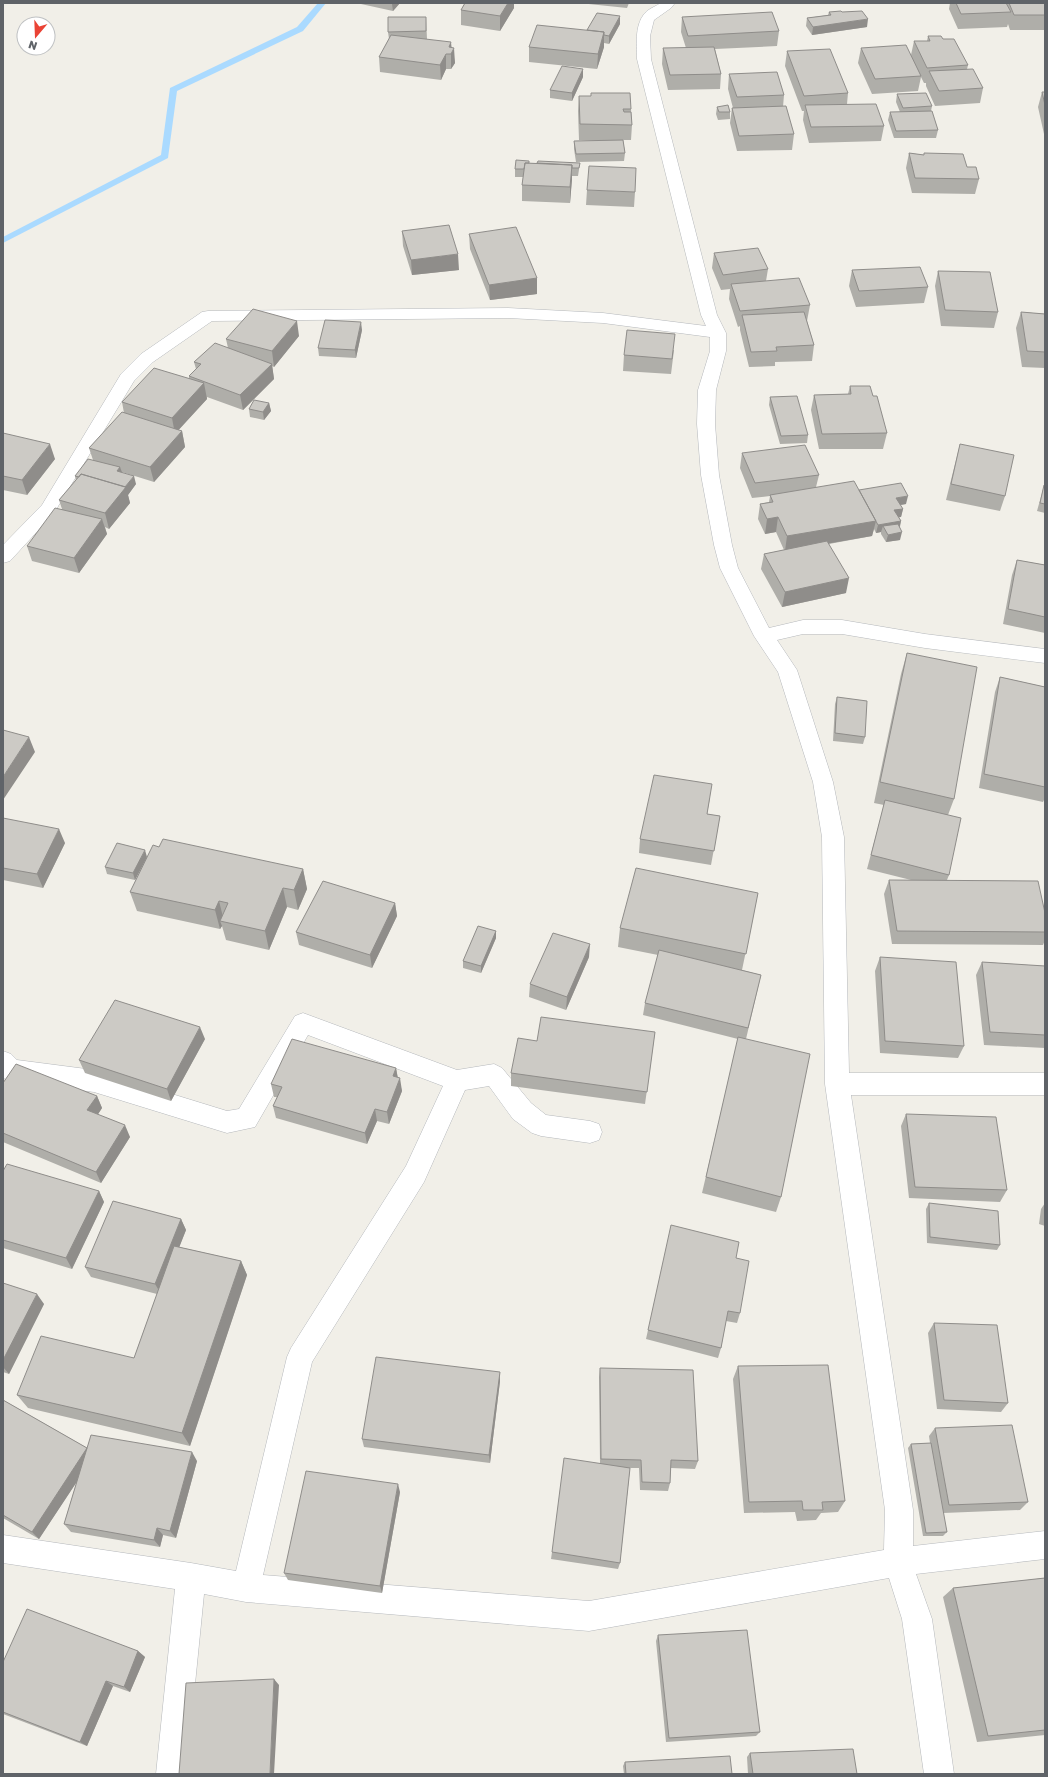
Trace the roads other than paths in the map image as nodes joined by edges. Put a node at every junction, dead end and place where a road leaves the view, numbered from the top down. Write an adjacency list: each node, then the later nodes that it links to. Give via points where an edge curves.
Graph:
1 (668, 3): 2 (street, via 650,15 645,23 644,59 709,315)
2 (718, 333): 3 (street, via 603,318 508,313 208,316 146,358 127,378 48,509); 4 (street, via 718,351 707,390 706,424 710,475 729,568)
3 (3, 556)
4 (764, 636): 5 (street, via 803,627 842,627 925,641); 8 (street, via 787,670 823,782 833,837)
5 (1045, 656)
6 (3, 1061): 7 (street, via 11,1070 94,1081 227,1122 246,1119 304,1023)
7 (457, 1081): 10 (street, via 494,1075 522,1111 541,1125); 15 (street, via 415,1174 300,1357)
8 (837, 1084): 9 (street); 13 (street, via 899,1510)
9 (1045, 1084)
10 (590, 1132)
11 (1045, 1545): 13 (street)
12 (3, 1549): 14 (street)
13 (898, 1562): 15 (street, via 589,1616); 17 (street, via 917,1619)
14 (191, 1577): 15 (street); 16 (street)
15 (246, 1588)
16 (170, 1774)
17 (940, 1774)

